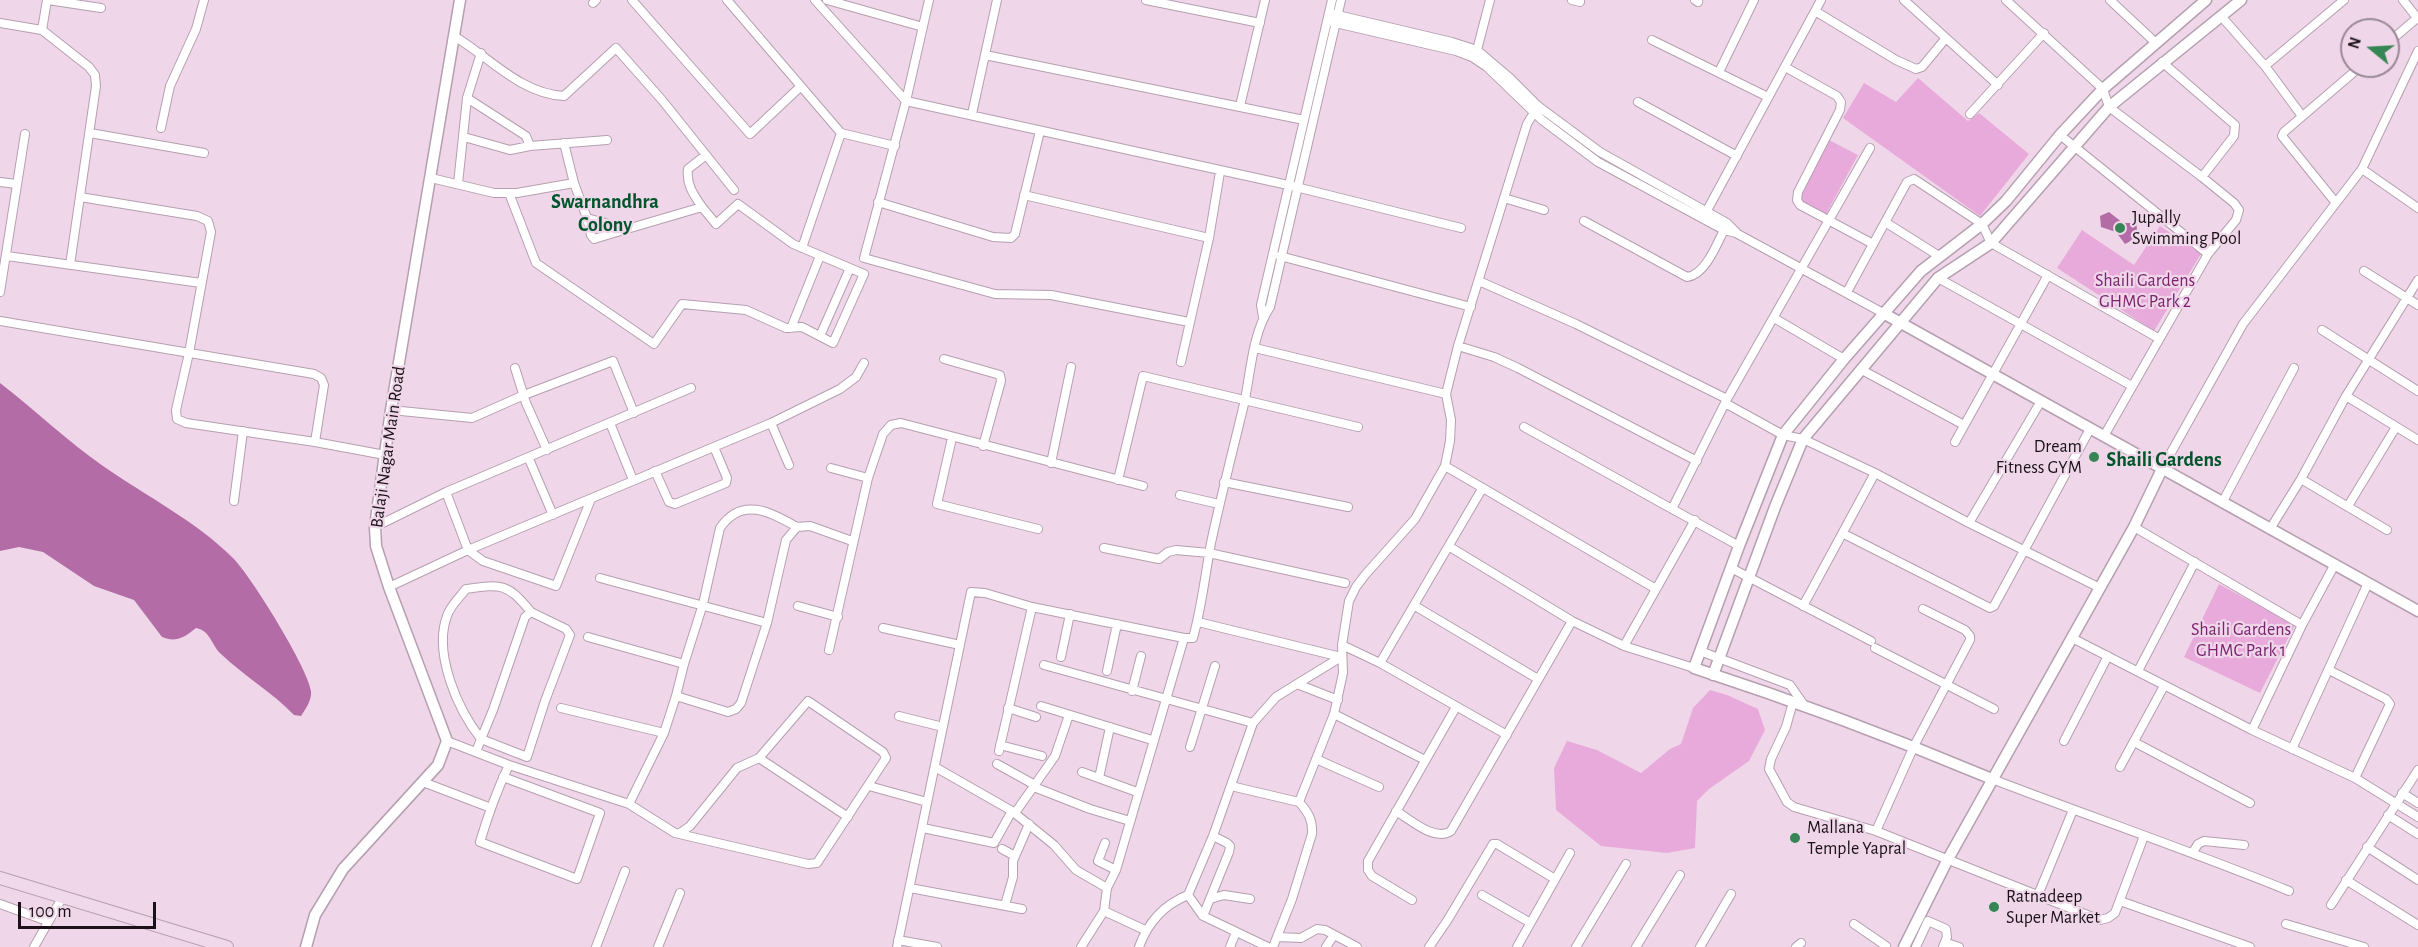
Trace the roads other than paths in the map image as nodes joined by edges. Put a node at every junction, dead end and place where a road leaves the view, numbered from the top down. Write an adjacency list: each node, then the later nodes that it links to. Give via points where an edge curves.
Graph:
1 (48, 0): 24 (street); 32 (street)
2 (204, 0): 62 (street, via 196,29 170,86)
3 (460, 0): 35 (street, Balaji Nagar Main Road)
4 (632, 0): 49 (street, via 750,134)
5 (727, 0): 49 (street)
6 (815, 0): 53 (street)
7 (827, 0): 31 (street)
8 (928, 0): 31 (street)
9 (997, 0): 42 (street)
10 (1146, 0): 30 (street)
11 (1265, 0): 30 (street)
12 (1332, 0): 27 (street)
13 (1341, 0): 27 (street)
14 (1490, 0): 41 (street)
15 (1754, 0): 46 (street)
16 (1821, 0): 25 (street)
17 (1904, 0): 36 (street)
18 (2006, 0): 33 (street)
19 (2110, 0): 38 (street)
20 (2205, 0): 38 (street)
21 (2241, 0): 26 (street)
22 (2344, 0): 44 (street)
23 (2403, 0): 28 (street)
24 (101, 8)
25 (1815, 11): 36 (street, via 1916,69); 45 (street)
26 (2221, 16): 43 (street); 44 (street)
27 (1333, 18): 41 (street); 61 (street); 86 (street)
28 (2418, 18): 34 (street)
29 (0, 22): 32 (street)
30 (1260, 23): 55 (street)
31 (923, 27): 53 (street)
32 (42, 30): 64 (street, via 95,75)
33 (2044, 33): 48 (street); 50 (street)
34 (2400, 33)
35 (454, 36): 40 (street); 81 (street, Balaji Nagar Main Road)
36 (1946, 38): 48 (street)
37 (1652, 40): 46 (street)
38 (2156, 43): 50 (street)
39 (2418, 51): 78 (street)
40 (481, 53): 52 (street); 76 (street, via 533,89 564,96 616,48)
41 (1475, 53): 57 (street)
42 (985, 55): 55 (street); 58 (street)
43 (2162, 62): 56 (street); 80 (street, via 2235,125 2234,136)
44 (2265, 66): 60 (street)
45 (1785, 67): 51 (street); 100 (street, via 1838,96 1841,102 1797,200)
46 (1719, 72): 51 (street)
47 (2347, 78): 60 (street)
48 (1998, 85): 59 (street)
49 (800, 87): 65 (street)
50 (2103, 89): 56 (street); 67 (street)
51 (1768, 97): 77 (street)
52 (467, 98): 68 (street); 71 (street, via 526,135)
53 (906, 101): 58 (street); 72 (street)
54 (1638, 102): 77 (street)
55 (1240, 106): 61 (street)
56 (2109, 107): 73 (street); 80 (street)
57 (1536, 109): 91 (street, via 1527,124); 97 (street, via 1610,159)
58 (972, 114): 63 (street)
59 (1970, 114)
60 (2302, 116): 93 (street, via 2282,137)
61 (1304, 120): 86 (street)
62 (161, 128)
63 (1040, 131): 79 (street); 89 (street)
64 (90, 133): 75 (street); 90 (street)
65 (841, 133): 72 (street); 109 (street)
66 (25, 134): 84 (street)
67 (2060, 135): 73 (street); 102 (street)
68 (464, 137): 71 (street, via 510,150); 85 (street)
69 (607, 140): 70 (street)
70 (564, 143): 71 (street); 83 (street)
71 (530, 146)
72 (895, 146): 92 (street)
73 (2073, 147): 107 (street); 110 (street)
74 (1870, 148): 100 (street)
75 (204, 153)
76 (706, 155): 87 (street); 94 (street, via 688,169 687,176)
77 (1737, 156): 97 (street)
78 (2362, 169): 93 (street); 95 (street)
79 (1220, 172): 86 (street); 106 (street)
80 (2202, 177): 110 (street, via 2239,210 2236,220)
81 (430, 178): 85 (street); 162 (street, Balaji Nagar Main Road)
82 (0, 182): 84 (street)
83 (574, 183): 88 (street); 98 (street)
84 (16, 184): 112 (street)
85 (458, 184): 88 (street)
86 (1292, 186): 104 (street); 113 (street); 130 (street, via 1261,305)
87 (734, 190)
88 (509, 194): 136 (street, via 536,263 654,344 682,304 746,310)
89 (1024, 195): 92 (street, via 1015,234 1007,240); 106 (street)
90 (80, 197): 115 (street); 123 (street, via 197,216 208,222 211,232)
91 (1504, 198): 96 (street); 122 (street)
92 (878, 202): 133 (street, via 864,258 995,294 1051,295)
93 (2336, 203): 189 (street, via 2243,324)
94 (702, 207): 105 (street); 109 (street, via 716,224 738,204)
95 (2418, 208)
96 (1544, 210)
97 (1705, 215): 103 (street)
98 (587, 218): 105 (street); 105 (street, via 594,239)
99 (1584, 221): 103 (street, via 1687,277 1698,273)
100 (1829, 221): 108 (street); 116 (street)
101 (1885, 222): 102 (street, via 1907,183 1914,179); 108 (street); 114 (street)
102 (1982, 224): 107 (street); 114 (street)
103 (1726, 226): 116 (street)
104 (1461, 228)
105 (627, 229)
106 (1209, 238): 133 (street)
107 (1991, 243): 119 (street); 120 (street)
108 (1873, 244): 125 (street)
109 (802, 248): 111 (street)
110 (2208, 254): 139 (street)
111 (820, 255): 117 (street); 136 (street)
112 (7, 256): 115 (street); 124 (street)
113 (1280, 256): 128 (street); 130 (street, via 1270,307)
114 (1939, 256): 129 (street)
115 (70, 266): 123 (street)
116 (1800, 267): 125 (street); 131 (street)
117 (850, 268): 138 (street); 138 (street, via 864,274 833,343)
118 (2364, 271): 126 (street)
119 (2048, 275): 135 (street); 139 (street)
120 (1938, 278): 134 (street); 135 (street)
121 (2418, 280): 126 (street)
122 (1479, 281): 128 (street); 160 (street, via 1576,324)
123 (201, 283): 142 (street)
124 (0, 292)
125 (1847, 292): 129 (street)
126 (2407, 298): 127 (street); 144 (street)
127 (2418, 305)
128 (1470, 307): 140 (street)
129 (1883, 313): 134 (street); 143 (street)
130 (1263, 317): 141 (street)
131 (1774, 318): 143 (street); 160 (street)
132 (0, 321): 142 (street)
133 (1189, 322): 146 (street)
134 (1901, 322): 151 (street); 152 (street)
135 (2021, 322): 152 (street); 153 (street)
136 (791, 328): 138 (street, via 802,327)
137 (2322, 330): 144 (street)
138 (820, 336)
139 (2158, 339): 153 (street)
140 (1458, 346): 157 (street); 184 (street, via 1518,368)
141 (1255, 348): 157 (street); 159 (street)
142 (189, 353): 171 (street, via 177,418 186,423); 177 (street, via 321,378 324,385)
143 (1844, 359): 172 (street)
144 (2368, 359): 155 (street); 158 (street)
145 (944, 360): 179 (street, via 1000,375)
146 (1181, 362)
147 (864, 363): 165 (street, via 840,389)
148 (1071, 367): 185 (street)
149 (515, 368): 156 (street)
150 (2294, 368): 203 (street)
151 (1862, 370): 166 (street); 175 (street)
152 (1992, 374): 161 (street); 166 (street)
153 (2132, 386): 173 (street)
154 (691, 388): 163 (street)
155 (2418, 391)
156 (524, 394): 162 (street, via 472,418); 163 (street, via 613,361); 181 (street)
157 (1446, 394): 187 (street, via 1451,420)
158 (2346, 396): 168 (street); 193 (street)
159 (1245, 401): 169 (street); 195 (street, via 1143,376); 196 (street)
160 (1726, 401): 172 (street); 184 (street)
161 (2041, 401): 170 (street); 210 (street)
162 (391, 410): 182 (street, Balaji Nagar Main Road)
163 (634, 413): 164 (street)
164 (610, 423): 181 (street); 194 (street)
165 (771, 423): 180 (street); 186 (street)
166 (1964, 425): 178 (street)
167 (1524, 427): 207 (street)
168 (2396, 427): 176 (street); 205 (street)
169 (1358, 428)
170 (2090, 429): 173 (street); 223 (street)
171 (243, 431): 177 (street); 202 (street)
172 (1784, 435): 175 (street); 219 (street)
173 (2104, 436): 189 (street)
174 (952, 438): 179 (street); 192 (street, via 901,423 891,425); 214 (street, via 937,504)
175 (1803, 439): 191 (street); 229 (street)
176 (2418, 440)
177 (315, 442): 182 (street)
178 (1955, 442)
179 (983, 446): 185 (street)
180 (714, 447): 190 (street); 190 (street, via 726,483 675,504 669,502)
181 (547, 450): 183 (street)
182 (385, 455): 211 (street, Balaji Nagar Main Road)
183 (530, 459): 199 (street); 208 (street)
184 (1697, 460): 207 (street)
185 (1051, 463): 195 (street)
186 (789, 465)
187 (1445, 466): 198 (street); 255 (street, via 1415,519 1356,587 1349,601)
188 (831, 468): 192 (street)
189 (2163, 468): 203 (street); 213 (street)
190 (655, 471): 194 (street)
191 (1875, 473): 210 (street); 217 (street)
192 (868, 478): 218 (street)
193 (2301, 478): 205 (street); 215 (street)
194 (633, 480): 201 (street)
195 (1118, 480): 197 (street)
196 (1224, 482): 204 (street); 206 (street)
197 (1143, 486)
198 (1482, 489): 220 (street); 234 (street)
199 (446, 492): 211 (street); 222 (street)
200 (1180, 495): 204 (street)
201 (591, 499): 208 (street); 222 (street, via 556,586 483,561)
202 (234, 501)
203 (2222, 502): 215 (street)
204 (1219, 504): 224 (street)
205 (2348, 506): 216 (street)
206 (1348, 507)
207 (1672, 509): 209 (street)
208 (553, 515): 222 (street)
209 (1695, 520): 219 (street); 234 (street)
210 (1969, 523): 223 (street)
211 (375, 527): 232 (street, Balaji Nagar Main Road, via 376,546)
212 (797, 527): 218 (street, via 810,526); 235 (street, via 773,514 749,508 727,519 720,528); 246 (street, via 786,540)
213 (2134, 527): 225 (street); 233 (street)
214 (1038, 529)
215 (2270, 529): 226 (street)
216 (2387, 530)
217 (1844, 534): 223 (street, via 1988,609 1994,606); 238 (street)
218 (852, 541): 244 (street)
219 (1739, 546): 227 (street)
220 (1450, 547): 237 (street); 245 (street)
221 (1104, 548): 224 (street, via 1159,559 1176,550)
222 (468, 550): 232 (street)
223 (2025, 551): 233 (street)
224 (1209, 553): 230 (street); 247 (street)
225 (2195, 562): 249 (street); 271 (street)
226 (2335, 564): 231 (street); 249 (street)
227 (1731, 568): 229 (street); 258 (street)
228 (600, 578): 235 (street)
229 (1749, 578): 238 (street); 263 (street)
230 (1345, 583)
231 (2368, 583): 241 (street); 270 (street)
232 (389, 587): 301 (street, Balaji Nagar Main Road)
233 (2100, 588): 253 (street)
234 (1656, 590): 256 (street)
235 (703, 604): 246 (street); 265 (street)
236 (798, 606): 244 (street)
237 (1415, 606): 264 (street); 273 (street)
238 (1803, 606): 275 (street)
239 (1032, 607): 243 (street); 254 (street, via 971,592); 286 (street)
240 (1923, 609): 275 (street, via 1970,636)
241 (2418, 610)
242 (531, 612): 299 (street, via 525,616); 299 (street, via 566,629 570,635 527,757); 299 (street, via 514,592 496,585 466,589 447,614 442,634 450,684 465,719)
243 (1070, 614): 248 (street); 261 (street)
244 (838, 616): 257 (street)
245 (1572, 621): 256 (street); 273 (street)
246 (767, 622): 278 (street, via 736,710 728,712)
247 (1197, 622): 252 (street, via 1193,638); 262 (street)
248 (1117, 624): 252 (street); 269 (street)
249 (2302, 625): 296 (street)
250 (883, 628): 254 (street)
251 (588, 637): 265 (street)
252 (1184, 638): 279 (street)
253 (2072, 638): 260 (street); 321 (street)
254 (960, 645): 294 (street)
255 (1342, 645): 262 (street); 264 (street)
256 (1624, 646): 268 (street)
257 (829, 650)
258 (1700, 651): 263 (street); 268 (street)
259 (1141, 656): 277 (street)
260 (2108, 656): 271 (street); 302 (street)
261 (1061, 657)
262 (1341, 657): 274 (street); 280 (street, via 1343,673)
263 (1719, 658): 272 (street); 282 (street, via 1790,685)
264 (1380, 663): 284 (street)
265 (684, 664): 278 (street)
266 (1044, 665): 277 (street)
267 (1215, 666): 288 (street)
268 (1694, 669): 272 (street)
269 (1107, 670)
270 (2329, 670): 306 (street); 320 (street, via 2390,704)
271 (2138, 671): 276 (street)
272 (1713, 675): 281 (street)
273 (1538, 679): 298 (street)
274 (1297, 684): 280 (street); 293 (street, via 1276,698)
275 (1946, 685): 287 (street); 304 (street)
276 (2164, 686): 296 (street); 303 (street)
277 (1132, 691): 279 (street)
278 (676, 696): 297 (street)
279 (1164, 700): 288 (street); 300 (street)
280 (1338, 700): 289 (street)
281 (1793, 702): 282 (street); 347 (street, via 1769,770 1787,802 1801,811)
282 (1804, 705): 304 (street)
283 (1041, 706): 290 (street)
284 (1456, 706): 298 (street); 311 (street)
285 (561, 708): 297 (street)
286 (1008, 708): 292 (street); 308 (street, via 999,748)
287 (1994, 709)
288 (1201, 710): 293 (street); 305 (street)
289 (1334, 714): 310 (street); 311 (street)
290 (1069, 715): 295 (street); 324 (street, via 1055,756)
291 (899, 716): 294 (street)
292 (1036, 717)
293 (1253, 723): 325 (street)
294 (943, 727): 314 (street)
295 (1110, 727): 300 (street); 319 (street)
296 (2252, 730): 306 (street)
297 (664, 733): 334 (street)
298 (1507, 735): 338 (street, via 1451,831 1437,835)
299 (481, 740): 307 (street)
300 (1152, 740): 327 (street)
301 (447, 741): 307 (street); 322 (street, via 438,765)
302 (2064, 741)
303 (2134, 742): 315 (street); 331 (street)
304 (1914, 746): 321 (street); 347 (street)
305 (1190, 747)
306 (2292, 749): 320 (street)
307 (476, 752): 312 (street)
308 (1042, 756)
309 (759, 758): 323 (street, via 807,701 883,752 886,759); 342 (street); 348 (street, via 737,768)
310 (1316, 759): 326 (street); 330 (street)
311 (1425, 760): 338 (street)
312 (509, 765): 318 (street); 334 (street)
313 (997, 765): 324 (street)
314 (935, 767): 329 (street); 339 (street)
315 (2120, 767)
316 (2418, 770): 328 (street)
317 (1082, 772): 319 (street)
318 (503, 777): 335 (street); 335 (street, via 600,813 577,879 480,842)
319 (1099, 778): 327 (street)
320 (2355, 778): 332 (street)
321 (1992, 779): 337 (street); 359 (street)
322 (423, 782): 335 (street); 402 (street, via 343,869 315,915)
323 (869, 786): 329 (street); 342 (street)
324 (1035, 786): 339 (street); 343 (street)
325 (1231, 786): 330 (street); 350 (street)
326 (1379, 787)
327 (1137, 792): 343 (street)
328 (2402, 793): 332 (street); 333 (street)
329 (927, 802): 346 (street)
330 (1299, 802): 396 (street, via 1309,814 1312,834)
331 (2250, 803)
332 (2396, 803): 336 (street); 340 (street)
333 (2418, 803)
334 (629, 804): 348 (street)
335 (491, 808)
336 (2405, 809): 341 (street); 344 (street)
337 (2073, 810): 351 (street); 375 (street)
338 (1396, 811): 379 (street, via 1368,861 1368,870)
339 (1014, 812): 345 (street); 346 (street, via 994,843)
340 (2388, 815): 344 (street); 354 (street)
341 (2418, 816)
342 (848, 817): 348 (street, via 817,863 808,864)
343 (1130, 821): 361 (street)
344 (2397, 821): 349 (street)
345 (1029, 824): 358 (street); 369 (street, via 1076,870)
346 (923, 828): 368 (street)
347 (1876, 831): 359 (street)
348 (680, 833)
349 (2418, 834)
350 (1213, 836): 373 (street); 377 (street, via 1230,846)
351 (2144, 836): 356 (street); 380 (street)
352 (1105, 843): 361 (street, via 1098,861)
353 (2244, 845): 356 (street, via 2204,841)
354 (2367, 847): 366 (street); 367 (street)
355 (1002, 849): 358 (street)
356 (2193, 852): 370 (street)
357 (1570, 853): 365 (street)
358 (1015, 856): 382 (street)
359 (1948, 859): 375 (street); 387 (street)
360 (1626, 864): 415 (street)
361 (1116, 870): 369 (street)
362 (625, 871): 403 (street)
363 (1680, 875): 416 (street)
364 (0, 878): 376 (main road)
365 (1555, 879): 389 (street); 413 (street, via 1493,844)
366 (2346, 880): 383 (street); 392 (street)
367 (2418, 880)
368 (910, 888): 382 (street); 397 (street)
369 (1107, 888): 385 (street)
370 (2289, 891)
371 (680, 893): 404 (street)
372 (1731, 894): 417 (street)
373 (1188, 895): 386 (street); 393 (street, via 1172,901)
374 (1482, 895): 389 (street)
375 (2038, 895): 380 (street, via 2100,920 2115,913)
376 (62, 898): 400 (street); 401 (main road)
377 (1210, 899): 378 (street, via 1224,895); 386 (street)
378 (1250, 899)
379 (1412, 900)
380 (2120, 901): 419 (street)
381 (0, 904): 388 (street)
382 (1005, 905): 384 (street)
383 (2331, 905)
384 (1022, 909)
385 (1104, 911): 393 (street); 406 (street)
386 (1203, 916): 394 (street)
387 (1923, 919): 398 (street); 399 (street, via 1946,929)
388 (47, 921)
389 (1529, 922): 414 (street)
390 (1854, 924): 418 (street)
391 (2286, 924): 420 (street)
392 (2418, 925)
393 (1145, 930): 407 (street)
394 (1236, 932): 408 (street); 409 (street)
395 (1334, 935): 396 (street, via 1317,929 1301,938); 411 (street); 412 (street)
396 (1278, 937): 410 (street)
397 (898, 944): 405 (street)
398 (1910, 945): 418 (street)
399 (1951, 946)
400 (34, 947)
401 (227, 947)
402 (306, 947)
403 (596, 947)
404 (658, 947)
405 (937, 947)
406 (1081, 947)
407 (1139, 947)
408 (1230, 947)
409 (1268, 947)
410 (1274, 947)
411 (1326, 947)
412 (1357, 947)
413 (1429, 947)
414 (1517, 947)
415 (1576, 947)
416 (1636, 947)
417 (1700, 947)
418 (1886, 947)
419 (2250, 947)
420 (2364, 947)

